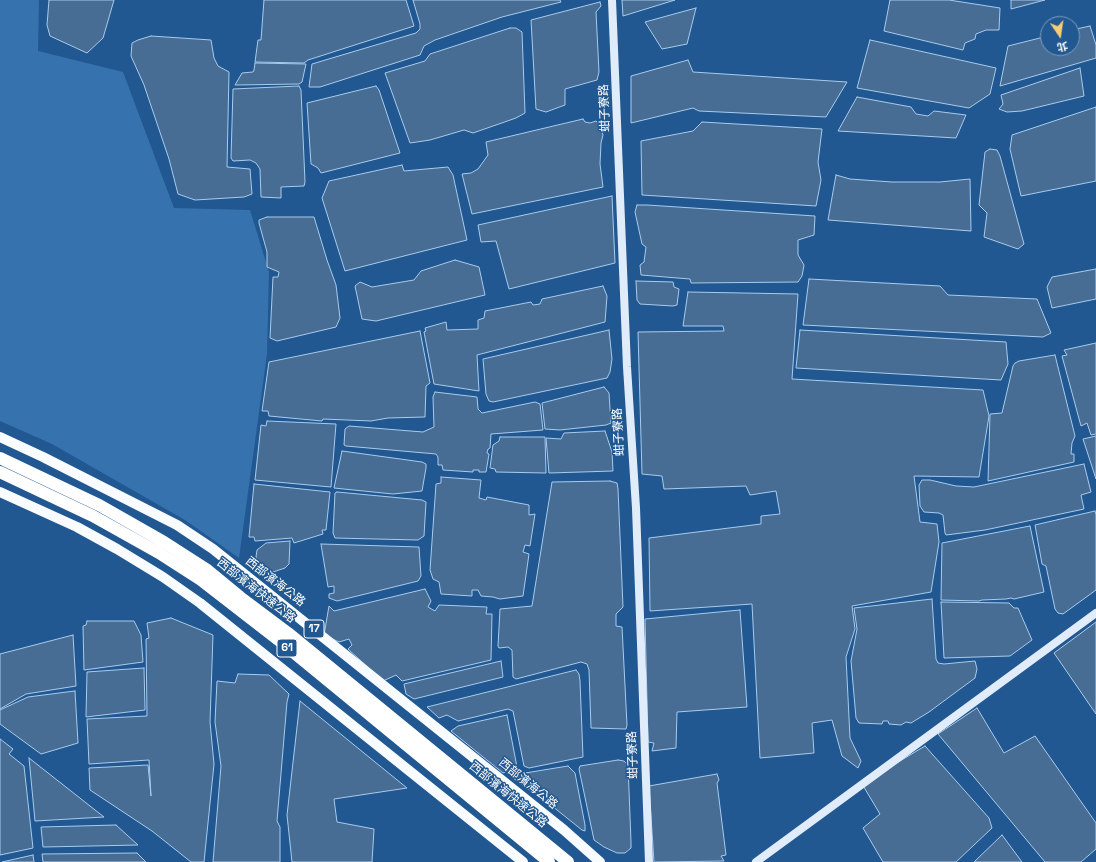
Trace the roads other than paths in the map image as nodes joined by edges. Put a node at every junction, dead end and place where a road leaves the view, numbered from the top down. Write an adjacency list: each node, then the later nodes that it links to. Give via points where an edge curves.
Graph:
1 (612, 0): 11 (street, 蚶子寮路, via 627,367 636,508)
2 (0, 437): 10 (main road, 西部濱海公路 / 17, via 170,522 213,549 564,830)
3 (0, 458): 7 (highway, 西部濱海快速公路 / 61, via 99,505 206,569)
4 (0, 472): 9 (highway, 西部濱海快速公路 / 61, via 93,516 159,553 200,580 281,642)
5 (0, 492): 8 (main road, via 117,549 200,603)
6 (1096, 613): 12 (street)
7 (566, 860)
8 (524, 862)
9 (549, 862)
10 (600, 862)
11 (649, 862)
12 (756, 862)

